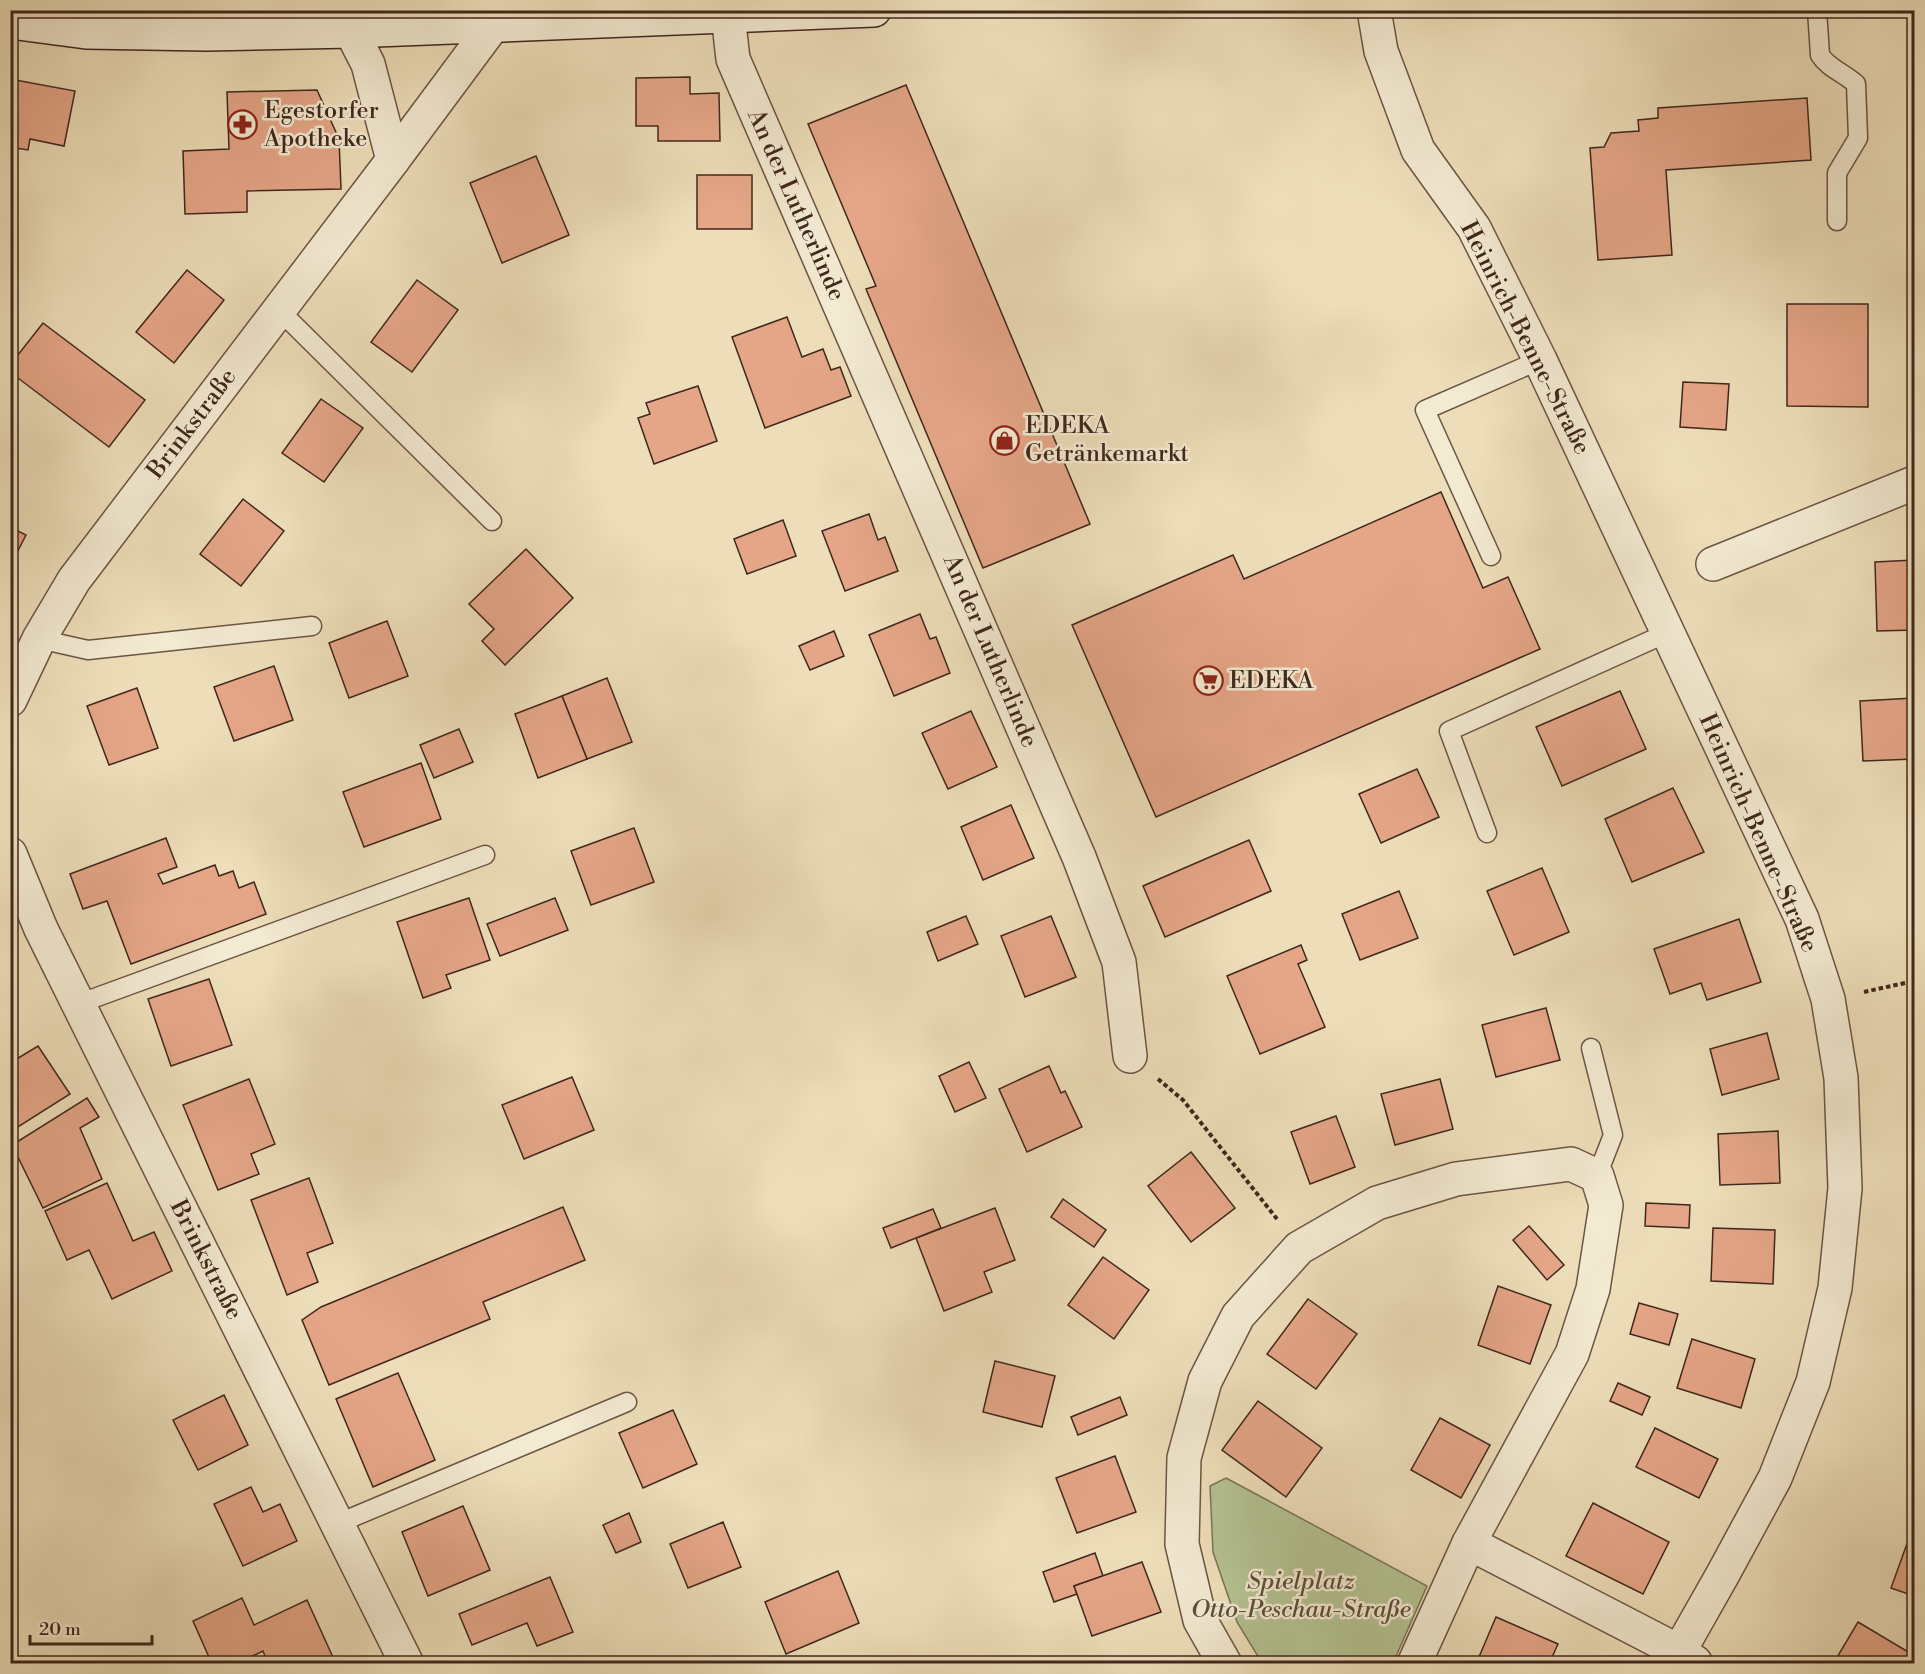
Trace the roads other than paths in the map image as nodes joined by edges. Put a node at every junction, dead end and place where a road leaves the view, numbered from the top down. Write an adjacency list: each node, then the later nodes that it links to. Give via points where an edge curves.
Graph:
1 (874, 10): 4 (street)
2 (1374, 10): 11 (street, Heinrich-Benne-Straße, via 1381,51 1418,150 1474,228)
3 (1817, 10): 9 (lane, via 1820,56 1856,84 1858,138 1837,173)
4 (728, 15): 6 (street); 25 (street, An der Lutherlinde, via 733,60 1079,857 1119,962)
5 (10, 22): 7 (street, via 86,32)
6 (494, 24): 7 (street); 8 (street, Brinkstraße)
7 (351, 31): 8 (street, via 368,64)
8 (393, 160): 10 (street, Brinkstraße)
9 (1838, 220)
10 (279, 310): 13 (lane); 18 (street, Brinkstraße, via 74,580)
11 (1540, 360): 14 (lane, via 1425,410); 17 (street, Heinrich-Benne-Straße)
12 (1914, 483): 15 (street)
13 (492, 521)
14 (1491, 556)
15 (1713, 564)
16 (312, 626): 18 (lane, via 88,650)
17 (1667, 633): 20 (lane, via 1449,731); 30 (street, Heinrich-Benne-Straße, via 1802,919 1828,999 1841,1078 1845,1188 1835,1288 1814,1382 1775,1478)
18 (39, 639): 19 (street, Brinkstraße)
19 (10, 700)
20 (1487, 833)
21 (10, 854): 23 (street, Brinkstraße)
22 (485, 855): 23 (lane)
23 (78, 1004): 28 (street, Brinkstraße)
24 (1591, 1048): 26 (lane, via 1613,1135)
25 (1130, 1056)
26 (1597, 1176): 29 (street, via 1606,1204 1593,1289 1572,1354); 32 (street, via 1572,1164 1456,1179 1377,1203 1299,1248 1238,1316 1205,1381 1184,1458 1182,1544 1200,1620)
27 (627, 1402): 28 (lane)
28 (339, 1523): 31 (street, Brinkstraße)
29 (1469, 1543): 30 (street); 33 (street)
30 (1682, 1659)
31 (407, 1664)
32 (1225, 1664)
33 (1414, 1664)

